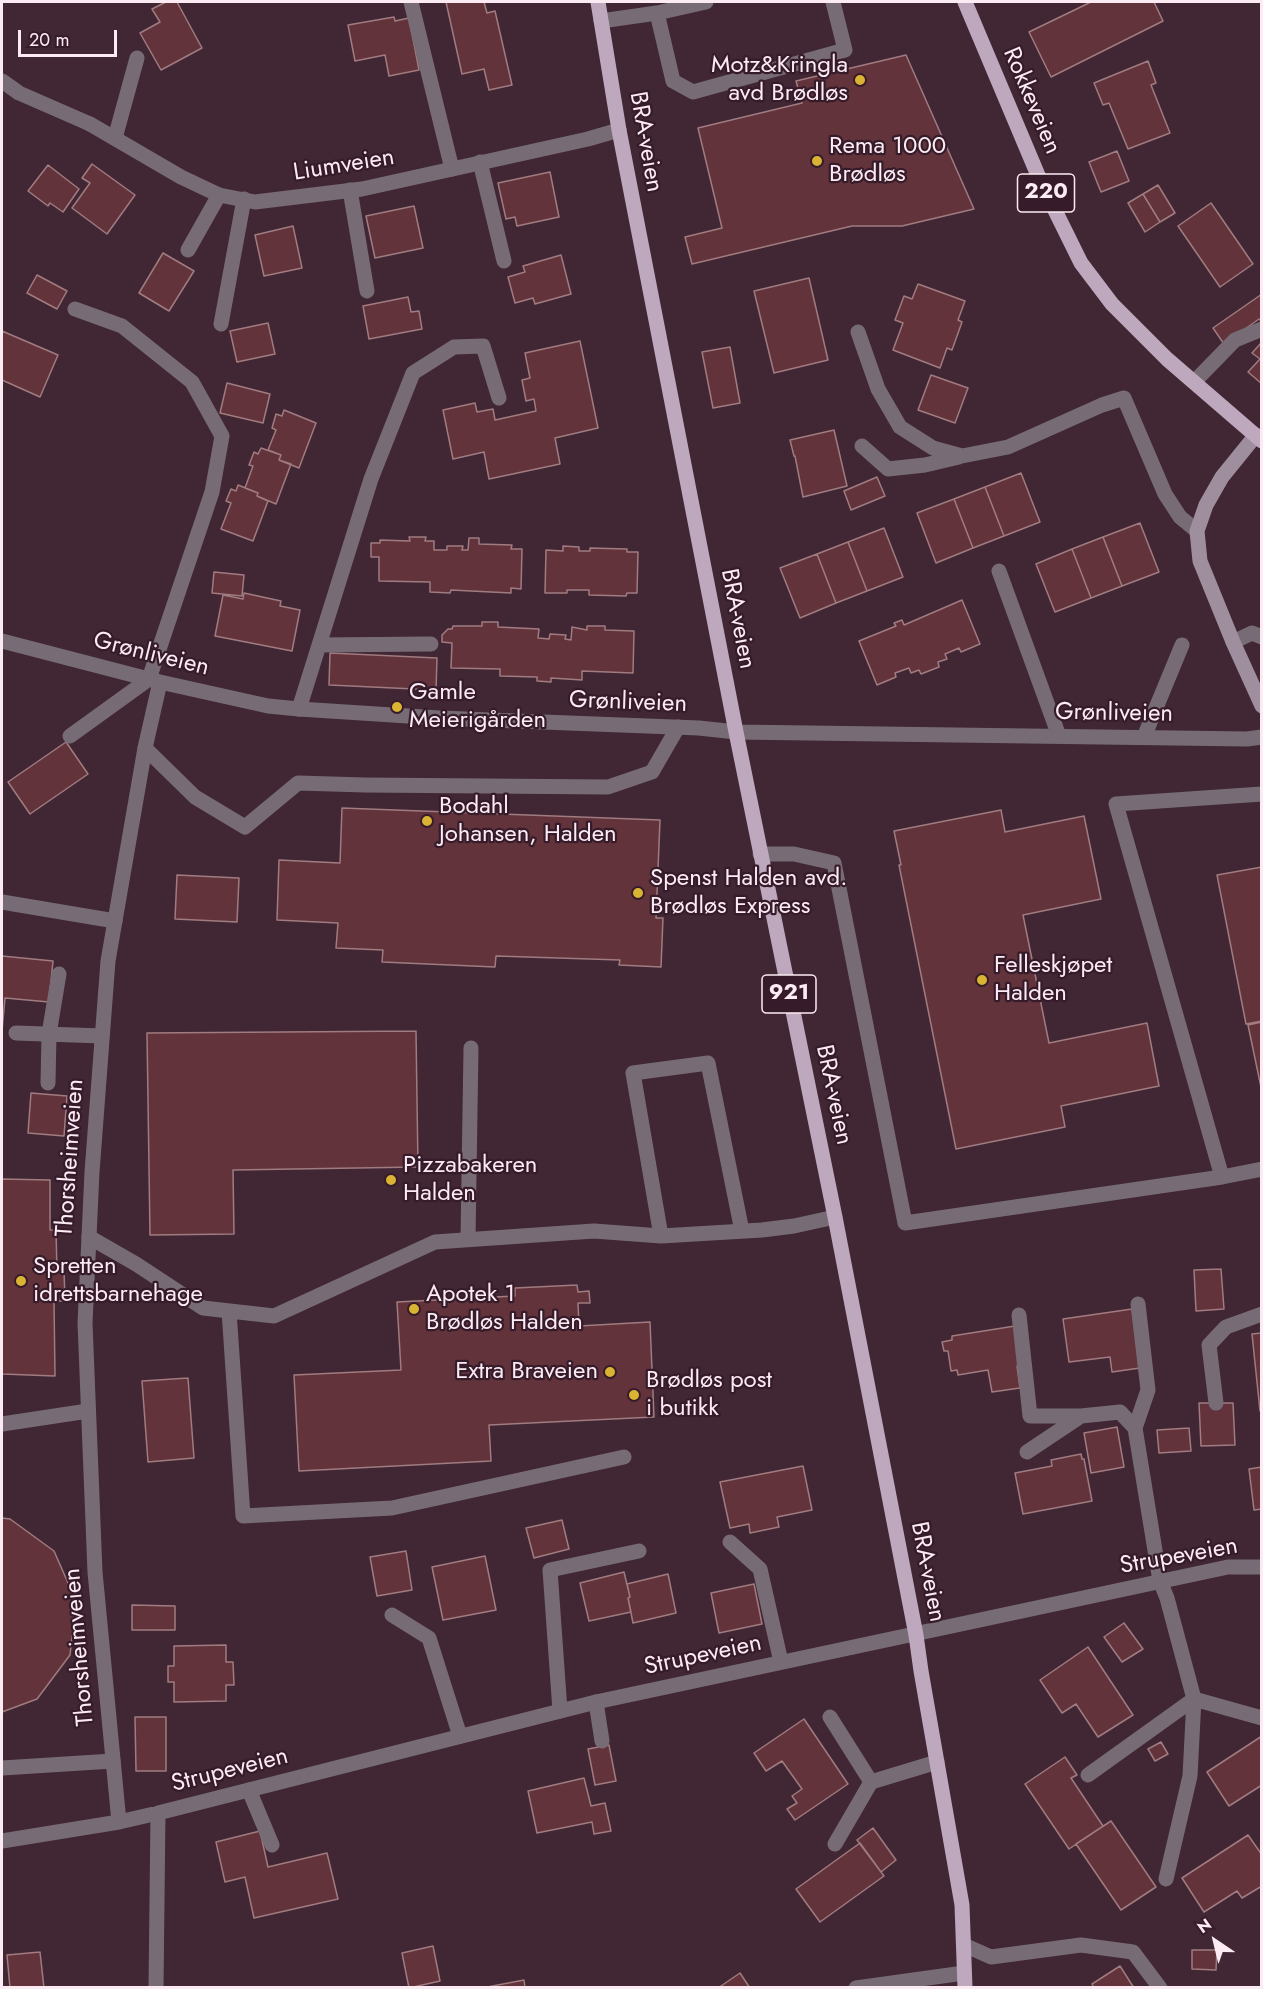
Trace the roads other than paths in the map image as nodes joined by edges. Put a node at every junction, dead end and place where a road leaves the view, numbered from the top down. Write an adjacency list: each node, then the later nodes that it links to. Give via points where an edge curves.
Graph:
1 (411, 2): 13 (street)
2 (598, 2): 7 (main road, BRA-veien / 921)
3 (706, 2): 6 (street)
4 (833, 2): 6 (street, via 845,50 693,92 673,81)
5 (965, 2): 24 (main road, Rokkeveien / 220, via 1040,180 1081,263 1112,304)
6 (657, 13): 7 (street)
7 (601, 21): 10 (main road, BRA-veien / 921)
8 (137, 58): 11 (street)
9 (2, 81): 11 (street, Liumveien, via 19,93)
10 (619, 130): 12 (street, Liumveien); 41 (main road, BRA-veien / 921)
11 (115, 138): 15 (street, Liumveien)
12 (480, 162): 13 (street, Liumveien); 18 (street)
13 (452, 169): 14 (street, Liumveien)
14 (350, 190): 16 (street, Liumveien, via 255,202); 19 (street)
15 (219, 195): 16 (street, Liumveien); 17 (street)
16 (244, 199): 21 (street)
17 (188, 250)
18 (504, 261)
19 (367, 291)
20 (75, 309): 37 (street, Thorsheimveien, via 122,326 192,382 222,436 212,492)
21 (221, 324)
22 (1262, 329): 24 (street, via 1235,340)
23 (858, 332): 28 (street, via 878,388 900,427 933,448)
24 (1195, 381): 26 (main road, 220)
25 (499, 398): 35 (street, via 483,346 454,347 413,373 371,479)
26 (1259, 438): 29 (street, via 1222,477)
27 (862, 446): 28 (street, via 888,469)
28 (962, 456): 29 (street, via 1008,447 1124,398 1165,494 1179,517)
29 (1197, 531): 33 (street, via 1200,561)
30 (999, 571): 43 (street)
31 (1258, 633): 33 (street)
32 (2, 641): 37 (street, Grønliveien)
33 (1233, 642): 38 (street)
34 (431, 644): 35 (street)
35 (319, 645): 39 (street)
36 (1182, 645): 44 (street)
37 (155, 680): 39 (street, Grønliveien, via 268,706); 42 (street); 46 (street, Thorsheimveien)
38 (1262, 706)
39 (299, 709): 40 (street, Grønliveien)
40 (678, 727): 41 (street, Grønliveien); 46 (street, via 652,772 608,787 298,783 245,827 195,797)
41 (736, 732): 43 (street, Grønliveien); 48 (main road, BRA-veien / 921)
42 (70, 736)
43 (1059, 736): 44 (street, Grønliveien)
44 (1144, 737): 45 (street, Grønliveien)
45 (1262, 737)
46 (145, 748): 50 (street, Thorsheimveien)
47 (1262, 794): 58 (street, via 1116,804)
48 (760, 854): 58 (street, via 794,854 834,863 905,1223); 59 (main road, BRA-veien / 921)
49 (2, 902): 50 (street)
50 (115, 921): 54 (street, Thorsheimveien)
51 (59, 974): 53 (street)
52 (16, 1033): 53 (street)
53 (49, 1034): 54 (street); 56 (street)
54 (102, 1036): 62 (street, Thorsheimveien)
55 (471, 1048): 63 (street)
56 (48, 1083)
57 (1262, 1169): 58 (street)
58 (1222, 1177)
59 (835, 1216): 60 (street, via 794,1227); 80 (main road, BRA-veien / 921)
60 (742, 1231): 61 (street); 61 (street, via 708,1063 633,1073)
61 (661, 1236): 63 (street, via 594,1231)
62 (89, 1237): 65 (street, via 203,1308); 69 (street, Thorsheimveien, via 85,1323)
63 (468, 1239): 65 (street, via 435,1242 274,1316)
64 (1138, 1304): 72 (street, via 1148,1390)
65 (229, 1311): 74 (street, via 243,1515 392,1508)
66 (1262, 1314): 68 (street, via 1226,1327 1209,1345)
67 (1018, 1315): 70 (street, via 1030,1416)
68 (1216, 1403)
69 (88, 1412): 71 (street); 89 (street, Thorsheimveien, via 95,1572)
70 (1081, 1416): 72 (street, via 1120,1412); 73 (street)
71 (2, 1424)
72 (1135, 1428): 78 (street)
73 (1028, 1452)
74 (624, 1457)
75 (730, 1542): 81 (street, via 760,1569)
76 (639, 1551): 84 (street, via 550,1570)
77 (1262, 1567): 78 (street, Strupeveien, via 1228,1568)
78 (1160, 1581): 80 (street, Strupeveien); 82 (street)
79 (392, 1615): 87 (street, via 429,1638)
80 (916, 1635): 81 (street, Strupeveien); 90 (main road, BRA-veien / 921)
81 (782, 1662): 83 (street, Strupeveien)
82 (1194, 1699): 86 (street); 92 (street); 100 (street, via 1190,1776)
83 (596, 1702): 84 (street, Strupeveien); 88 (street)
84 (561, 1711): 87 (street, Strupeveien)
85 (830, 1717): 93 (street)
86 (1262, 1718)
87 (460, 1736): 94 (street, Strupeveien)
88 (602, 1741)
89 (113, 1761): 91 (street); 96 (street, Thorsheimveien)
90 (937, 1762): 93 (street); 101 (main road, BRA-veien / 921, via 962,1905)
91 (2, 1768)
92 (1088, 1775)
93 (871, 1782): 98 (street)
94 (249, 1790): 95 (street, Strupeveien); 99 (street)
95 (158, 1813): 96 (street, Strupeveien); 103 (street, Strupeveien)
96 (119, 1822): 97 (street, Strupeveien)
97 (2, 1841)
98 (834, 1844)
99 (272, 1845)
100 (1166, 1879)
101 (964, 1945): 102 (main road, BRA-veien / 921); 105 (street, via 991,1957 1081,1945 1133,1952)
102 (964, 1980): 104 (street)
103 (156, 1988)
104 (856, 1988)
105 (1160, 1988)

